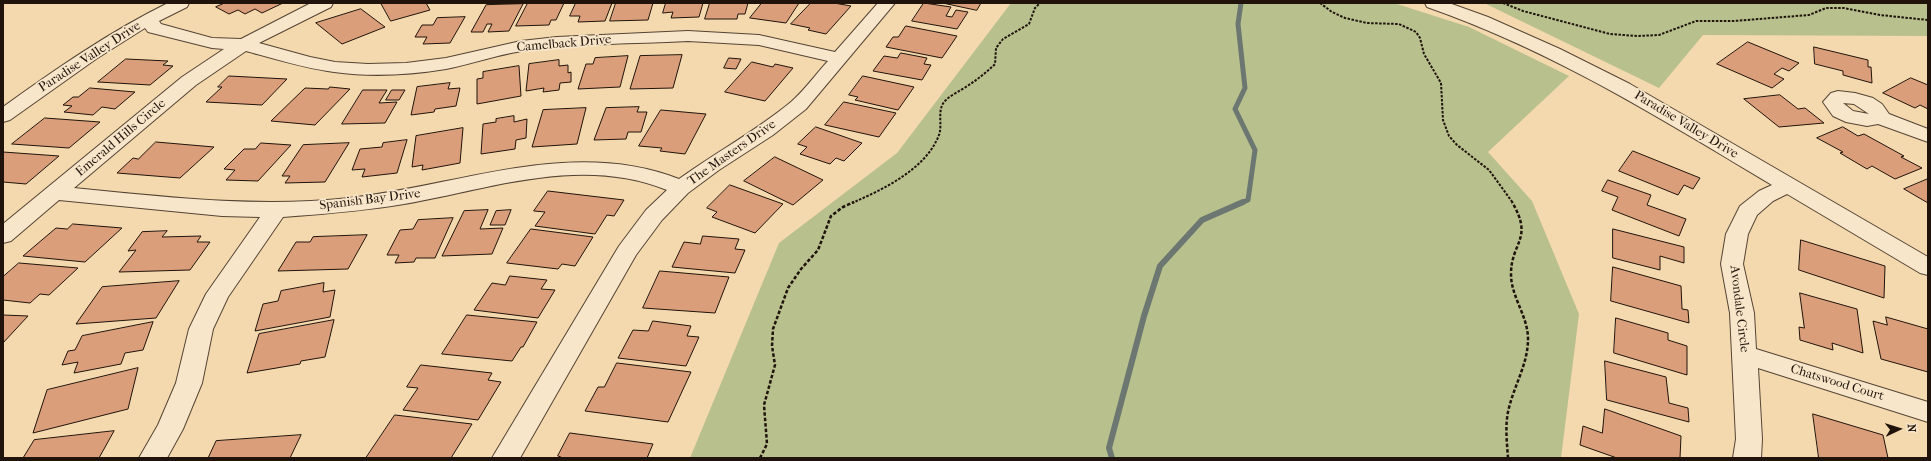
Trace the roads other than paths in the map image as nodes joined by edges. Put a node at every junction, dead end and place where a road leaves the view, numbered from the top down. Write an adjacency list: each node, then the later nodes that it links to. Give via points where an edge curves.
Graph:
1 (181, 3): 5 (street, Paradise Valley Drive)
2 (326, 3): 6 (street)
3 (888, 3): 7 (street, The Masters Drive)
4 (1433, 3): 12 (street, Paradise Valley Drive, via 1500,28 1584,66)
5 (146, 12): 6 (street, Camelback Drive, via 154,28 212,43); 8 (street, Paradise Valley Drive, via 77,47); 9 (street, Paradise Valley Drive)
6 (242, 44): 7 (street, Camelback Drive, via 308,62 368,69 446,63 521,46 557,42 688,36 728,36 759,40); 14 (street, Emerald Hills Circle, via 189,81)
7 (840, 58): 13 (street, The Masters Drive, via 799,105 766,131 712,164)
8 (3, 97)
9 (3, 116)
10 (1879, 117): 11 (street)
11 (1928, 136)
12 (1788, 185): 17 (street, Paradise Valley Drive); 18 (street, Avondale Circle, via 1766,196 1748,211 1737,234 1732,264 1742,313)
13 (681, 188): 15 (street, Spanish Bay Drive, via 651,176 617,170 574,168 528,172 364,203); 21 (street, The Masters Drive, via 654,215 627,251)
14 (54, 193): 15 (street, Spanish Bay Drive, via 222,209); 16 (street, Emerald Hills Circle)
15 (276, 210): 20 (street, via 218,294 201,328 189,384 170,429)
16 (3, 236)
17 (1928, 267)
18 (1746, 355): 19 (street, Chatswood Court); 22 (street, Avondale Circle, via 1749,439)
19 (1928, 412)
20 (153, 458)
21 (506, 458)
22 (1747, 458)

